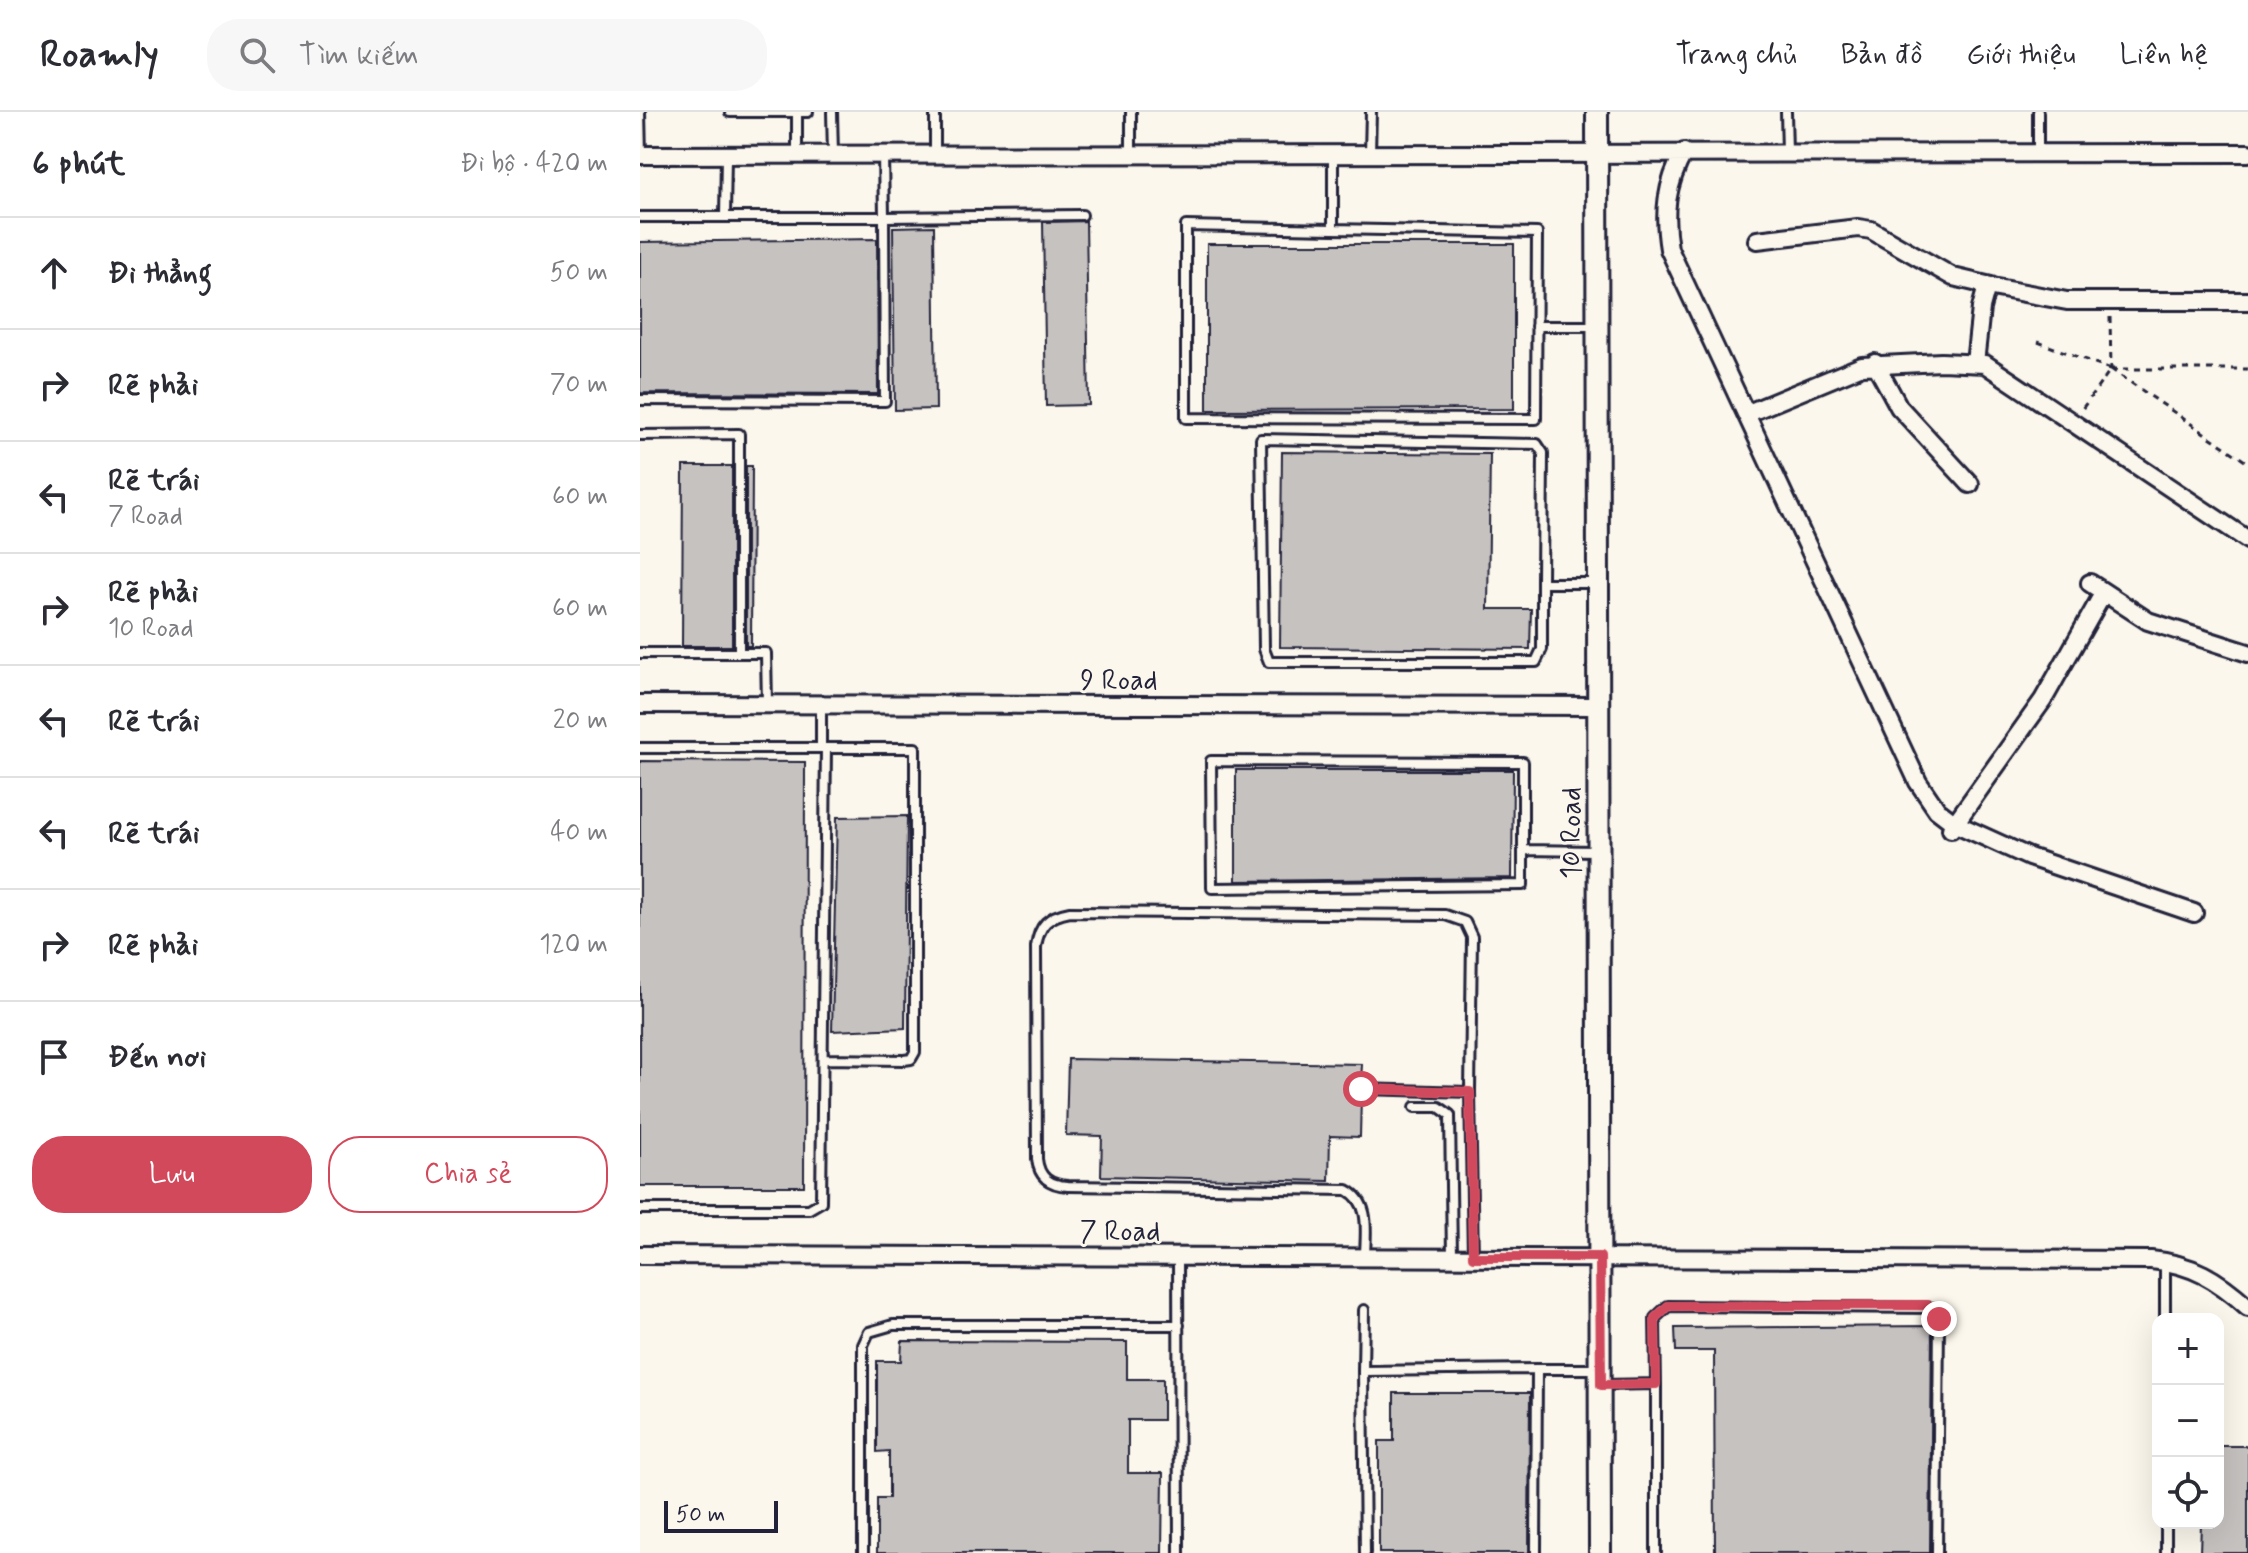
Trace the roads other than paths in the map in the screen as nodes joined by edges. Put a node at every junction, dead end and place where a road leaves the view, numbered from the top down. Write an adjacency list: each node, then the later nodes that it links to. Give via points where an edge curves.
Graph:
1 (640, 112): 24 (lane)
2 (730, 112): 11 (lane)
3 (808, 112): 11 (lane)
4 (832, 112): 21 (lane)
5 (935, 112): 25 (lane)
6 (1131, 112): 23 (lane)
7 (1371, 112): 16 (lane)
8 (1597, 112): 12 (street, 10 Road)
9 (1786, 112): 14 (lane)
10 (2038, 112): 17 (lane)
11 (797, 114): 20 (lane)
12 (1596, 152): 13 (street); 16 (street); 35 (street, 10 Road)
13 (1684, 152): 14 (street); 39 (street, via 1664,217 1669,249)
14 (1787, 152): 17 (street)
15 (1333, 153): 16 (street); 23 (street); 30 (lane)
16 (1370, 153)
17 (2038, 153): 18 (street)
18 (2248, 153)
19 (726, 154): 20 (street); 24 (street); 28 (lane)
20 (797, 154): 21 (street)
21 (833, 154): 22 (street)
22 (883, 154): 25 (street); 29 (lane)
23 (1131, 154): 25 (street)
24 (640, 155)
25 (935, 155)
26 (1082, 215): 29 (lane)
27 (640, 217): 28 (lane)
28 (725, 217): 29 (lane)
29 (884, 217): 38 (lane, via 885,401)
30 (1333, 229): 34 (lane, via 1537,233); 34 (lane, via 1186,226 1186,418 1536,419)
31 (1757, 240): 32 (street, via 1871,230 1953,277)
32 (1991, 286): 33 (street, via 2067,301); 37 (street, via 1984,289)
33 (2248, 301)
34 (1536, 326): 35 (lane)
35 (1598, 326): 44 (street, 10 Road)
36 (1875, 363): 37 (street); 39 (street); 41 (street, via 1899,407)
37 (1975, 363): 42 (street, via 1999,372)
38 (640, 400)
39 (1746, 414): 54 (street, via 1918,782)
40 (640, 435): 46 (lane, via 739,434)
41 (1970, 484)
42 (2245, 533)
43 (1542, 583): 43 (lane, via 1542,649 1536,662 1269,662 1264,649 1261,439 1537,444 1543,453); 44 (lane)
44 (1598, 583): 51 (street, 10 Road)
45 (640, 653): 46 (lane)
46 (739, 653): 49 (lane, via 766,653)
47 (2248, 653): 54 (street, via 2148,621 2097,588 2043,700)
48 (640, 704): 49 (street, 9 Road)
49 (767, 704): 50 (street, 9 Road)
50 (821, 704): 51 (street, 9 Road); 53 (lane)
51 (1597, 706): 56 (street, 10 Road)
52 (640, 748): 53 (lane)
53 (823, 748): 58 (lane); 58 (lane, via 915,748 918,1037 911,1059)
54 (1952, 827): 57 (street)
55 (1523, 850): 55 (lane, via 1523,762 1211,761 1212,888 1523,885); 56 (lane)
56 (1598, 851): 67 (street, 10 Road)
57 (2194, 913)
58 (824, 1059): 62 (lane, via 823,1192 816,1208)
59 (1361, 1089): 60 (lane)
60 (1470, 1092): 66 (lane); 68 (lane, via 1472,937 1456,917 1070,912 1041,925 1036,947 1037,1159 1045,1179 1068,1186 1347,1190 1365,1209)
61 (1415, 1107): 65 (lane, via 1439,1107 1450,1115)
62 (640, 1209)
63 (640, 1255): 64 (street, 7 Road)
64 (1178, 1256): 68 (street, 7 Road); 73 (lane)
65 (1452, 1257): 66 (street, 7 Road); 68 (street, 7 Road)
66 (1473, 1257): 67 (street, 7 Road)
67 (1600, 1257): 69 (street, 7 Road); 76 (street, 10 Road)
68 (1365, 1258)
69 (2165, 1261): 70 (street, 7 Road, via 2202,1273); 72 (lane)
70 (2248, 1307)
71 (1364, 1310): 75 (lane)
72 (2165, 1313)
73 (1179, 1325): 79 (lane, via 893,1325 869,1332 863,1345); 80 (lane)
74 (1537, 1369): 75 (lane); 76 (lane); 82 (lane)
75 (1363, 1371): 81 (lane)
76 (1601, 1377): 77 (lane); 83 (street, 10 Road)
77 (1656, 1384): 84 (lane); 85 (lane, via 1655,1318 1668,1306 1935,1308)
78 (2166, 1529): 86 (lane)
79 (863, 1553)
80 (1179, 1553)
81 (1365, 1553)
82 (1536, 1553)
83 (1600, 1553)
84 (1656, 1553)
85 (1937, 1553)
86 (2166, 1553)

